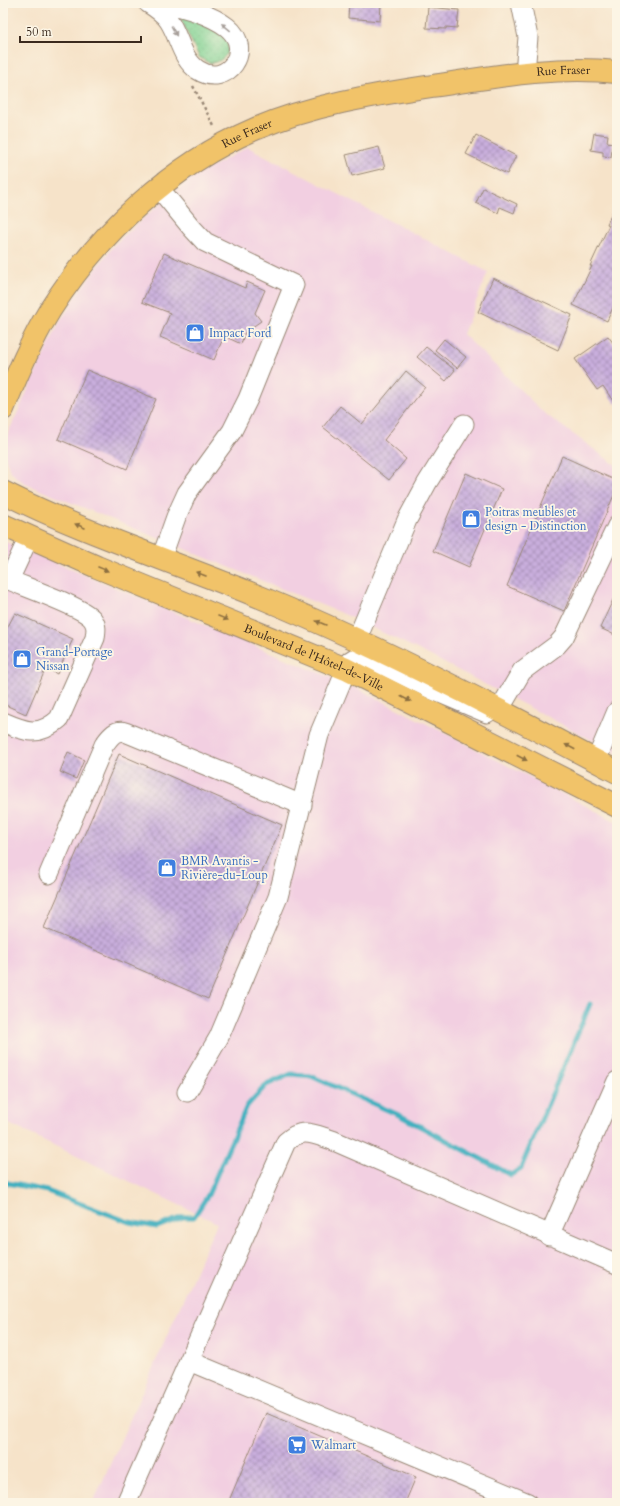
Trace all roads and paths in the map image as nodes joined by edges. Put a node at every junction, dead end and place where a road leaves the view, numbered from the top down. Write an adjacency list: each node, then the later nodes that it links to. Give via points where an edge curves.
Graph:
1 (148, 3): 4 (street, one-way to 4, via 168,20)
2 (165, 3): 4 (street, one-way to 2, via 210,75 231,69 239,54 235,36 228,28 209,16)
3 (521, 3): 6 (street, via 528,37)
4 (191, 65): 7 (path, via 190,81)
5 (617, 72): 6 (main road, Rue Fraser, via 558,70)
6 (525, 73): 7 (main road, Rue Fraser, via 360,97 290,116 255,129)
7 (224, 145): 8 (main road, Rue Fraser, via 193,163)
8 (159, 188): 9 (main road, Rue Fraser, via 106,238 66,287 34,339); 15 (street, via 205,242 294,285 248,399 232,430 187,493)
9 (3, 409)
10 (464, 424): 17 (street, via 407,520)
11 (7, 494): 15 (main road, one-way to 11)
12 (3, 525): 14 (main road, Boulevard de l'Hôtel-de-Ville)
13 (617, 526): 19 (street, via 564,637 522,671)
14 (30, 537): 16 (street); 18 (main road, Boulevard de l'Hôtel-de-Ville, one-way to 18)
15 (161, 559): 17 (main road, one-way to 15, via 265,599)
16 (6, 580): 21 (street, via 81,611 93,618 97,627 95,638 59,718 50,727 38,732 21,730)
17 (357, 639): 19 (main road)
18 (346, 669): 22 (street, via 354,658 362,655 461,703); 25 (street, via 320,731); 26 (main road, Boulevard de l'Hôtel-de-Ville, one-way to 26)
19 (499, 710): 22 (main road)
20 (617, 711): 23 (street)
21 (3, 722)
22 (538, 731): 23 (main road, one-way to 22)
23 (596, 761): 24 (main road)
24 (617, 772)
25 (302, 805): 27 (street, via 126,732 116,732 104,745); 29 (street, via 278,897 219,1037)
26 (617, 806)
27 (49, 874)
28 (617, 1081): 30 (street)
29 (187, 1092)
30 (549, 1236): 31 (street); 32 (street, via 332,1140 305,1132 294,1135 286,1142)
31 (617, 1264)
32 (189, 1362): 33 (street); 34 (street)
33 (126, 1503)
34 (528, 1503)

